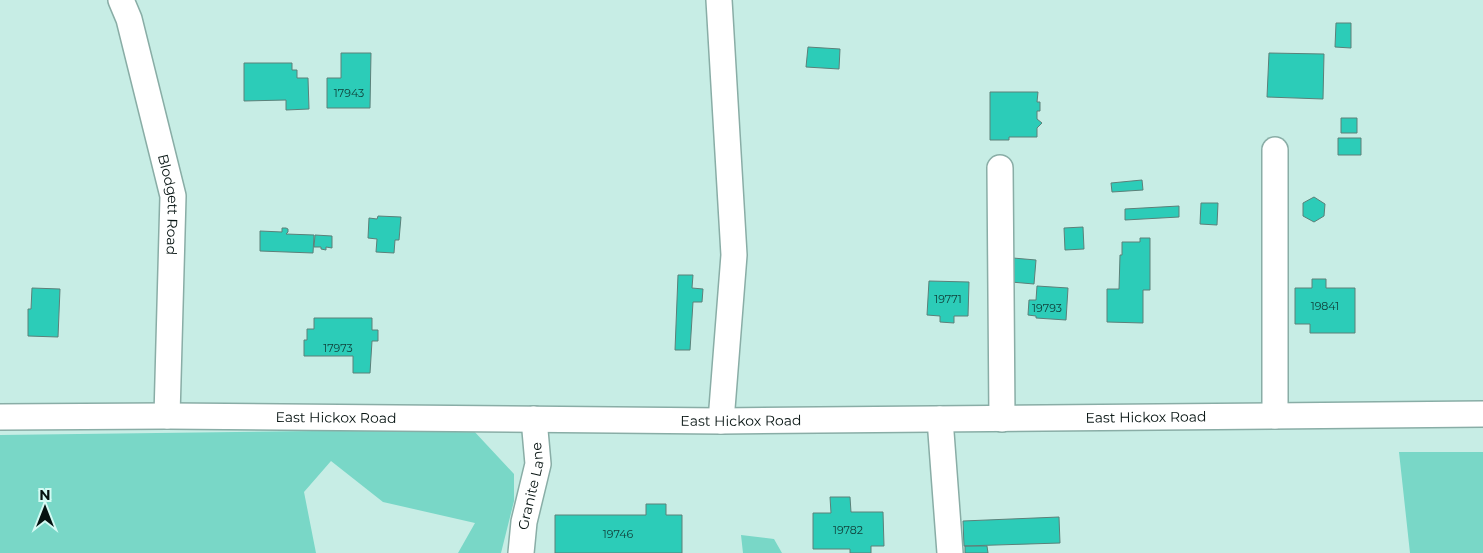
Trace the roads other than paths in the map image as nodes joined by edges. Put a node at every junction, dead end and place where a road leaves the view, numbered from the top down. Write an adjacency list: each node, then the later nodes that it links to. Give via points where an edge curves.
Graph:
1 (121, 0): 6 (street, Blodgett Road, via 173,196)
2 (719, 0): 12 (street, via 734,255)
3 (1275, 150): 7 (street)
4 (1000, 168): 11 (street)
5 (1483, 414): 7 (street, East Hickox Road)
6 (168, 416): 8 (street, East Hickox Road); 9 (street, East Hickox Road)
7 (1275, 416): 11 (street, East Hickox Road)
8 (0, 417)
9 (534, 419): 12 (street, East Hickox Road); 13 (street, Granite Lane, via 538,464 524,522)
10 (940, 419): 11 (street, East Hickox Road); 12 (street, East Hickox Road); 14 (street)
11 (1002, 419)
12 (721, 421)
13 (522, 553)
14 (950, 553)

